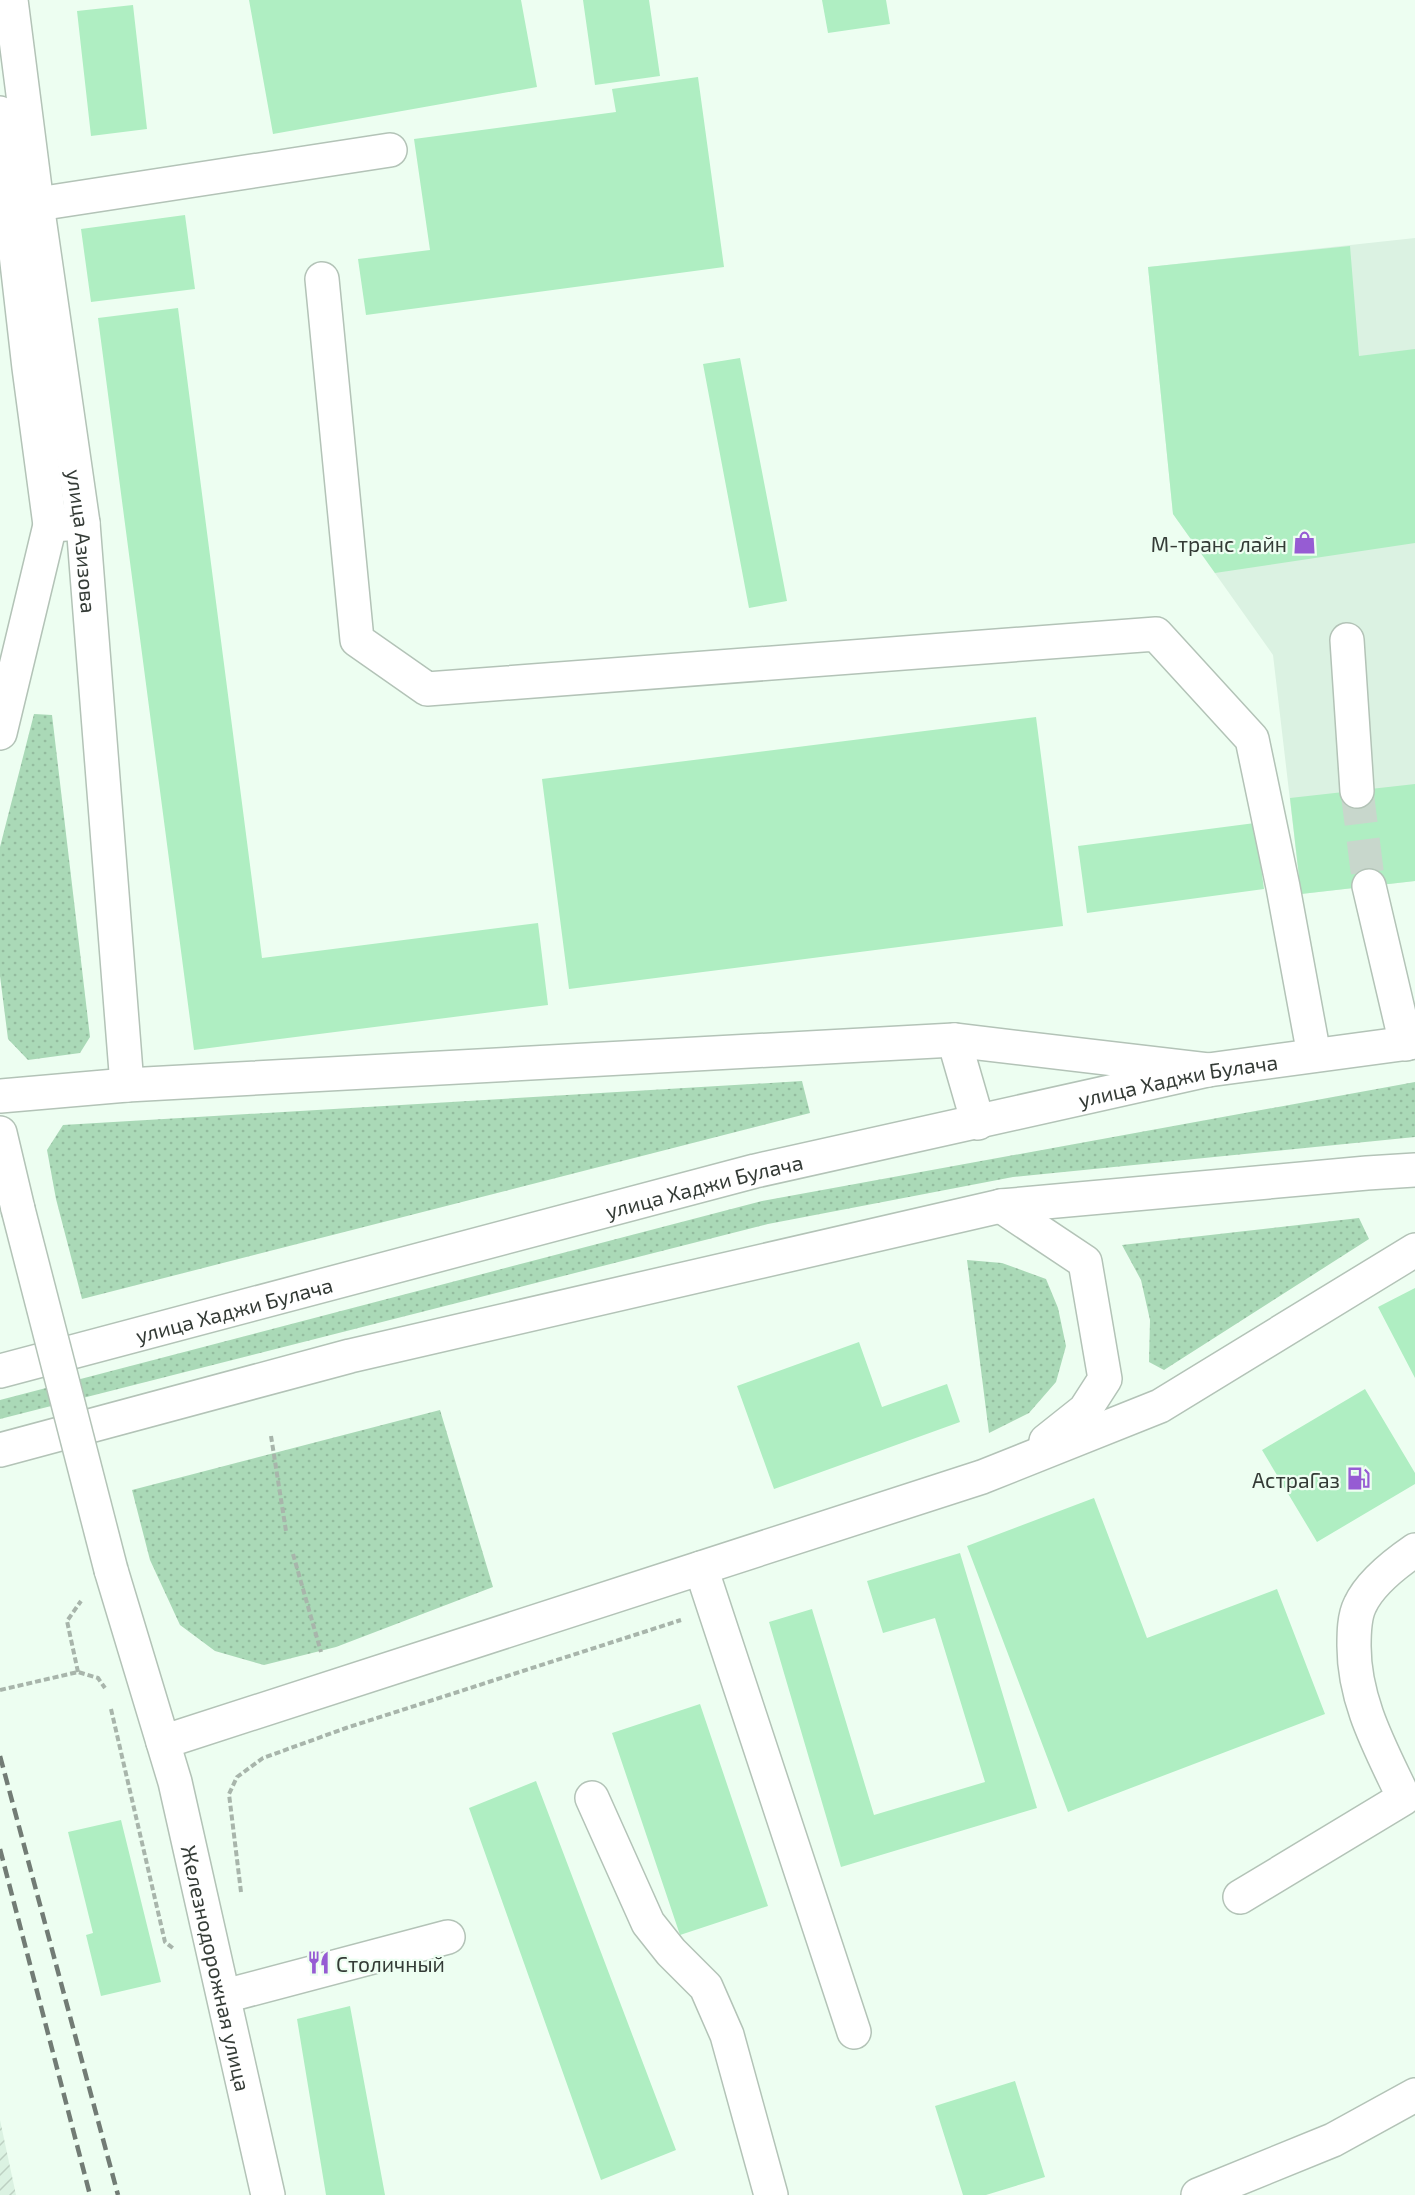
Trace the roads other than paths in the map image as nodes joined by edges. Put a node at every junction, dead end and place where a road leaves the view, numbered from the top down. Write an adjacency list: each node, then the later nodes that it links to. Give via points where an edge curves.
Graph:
1 (11, 0): 4 (main road, улица Азизова)
2 (0, 113): 4 (main road, улица Азизова)
3 (390, 150): 4 (main road)
4 (24, 206): 6 (main road, улица Азизова); 7 (main road, улица Азизова, via 29,368)
5 (322, 279): 14 (main road, via 357,640 427,689 1156,634 1252,740)
6 (83, 523): 7 (main road); 16 (main road, улица Азизова)
7 (50, 525): 9 (main road, улица Азизова)
8 (1347, 640): 10 (main road)
9 (0, 733)
10 (1357, 791)
11 (1369, 886): 13 (main road)
12 (954, 1040): 15 (main road); 16 (main road); 18 (main road)
13 (1410, 1043): 14 (main road, улица Хаджи Булача)
14 (1314, 1055): 15 (main road, улица Хаджи Булача)
15 (1208, 1070): 18 (main road, улица Хаджи Булача)
16 (127, 1085): 17 (main road)
17 (0, 1096)
18 (978, 1122): 23 (main road, улица Хаджи Булача, via 755,1171)
19 (0, 1133): 28 (main road, Железнодорожная улица, bridge, via 111,1570)
20 (1415, 1170): 21 (main road)
21 (1001, 1206): 24 (main road, via 350,1356); 25 (main road, via 1085,1262 1105,1379 1085,1410 1042,1445)
22 (1415, 1250): 25 (main road, via 1160,1406)
23 (0, 1371)
24 (0, 1450)
25 (982, 1478): 27 (main road)
26 (1415, 1550): 30 (main road, via 1370,1589 1359,1606 1354,1632 1362,1706 1404,1798)
27 (701, 1568): 28 (main road); 33 (main road)
28 (163, 1742): 32 (main road, Железнодорожная улица)
29 (591, 1798): 36 (main road, via 648,1923 706,1987 727,2035)
30 (1240, 1897)
31 (448, 1938): 32 (main road)
32 (225, 1996): 35 (main road, Железнодорожная улица)
33 (854, 2032)
34 (1415, 2096): 37 (main road, via 1333,2140)
35 (268, 2195)
36 (771, 2195)
37 (1198, 2195)

